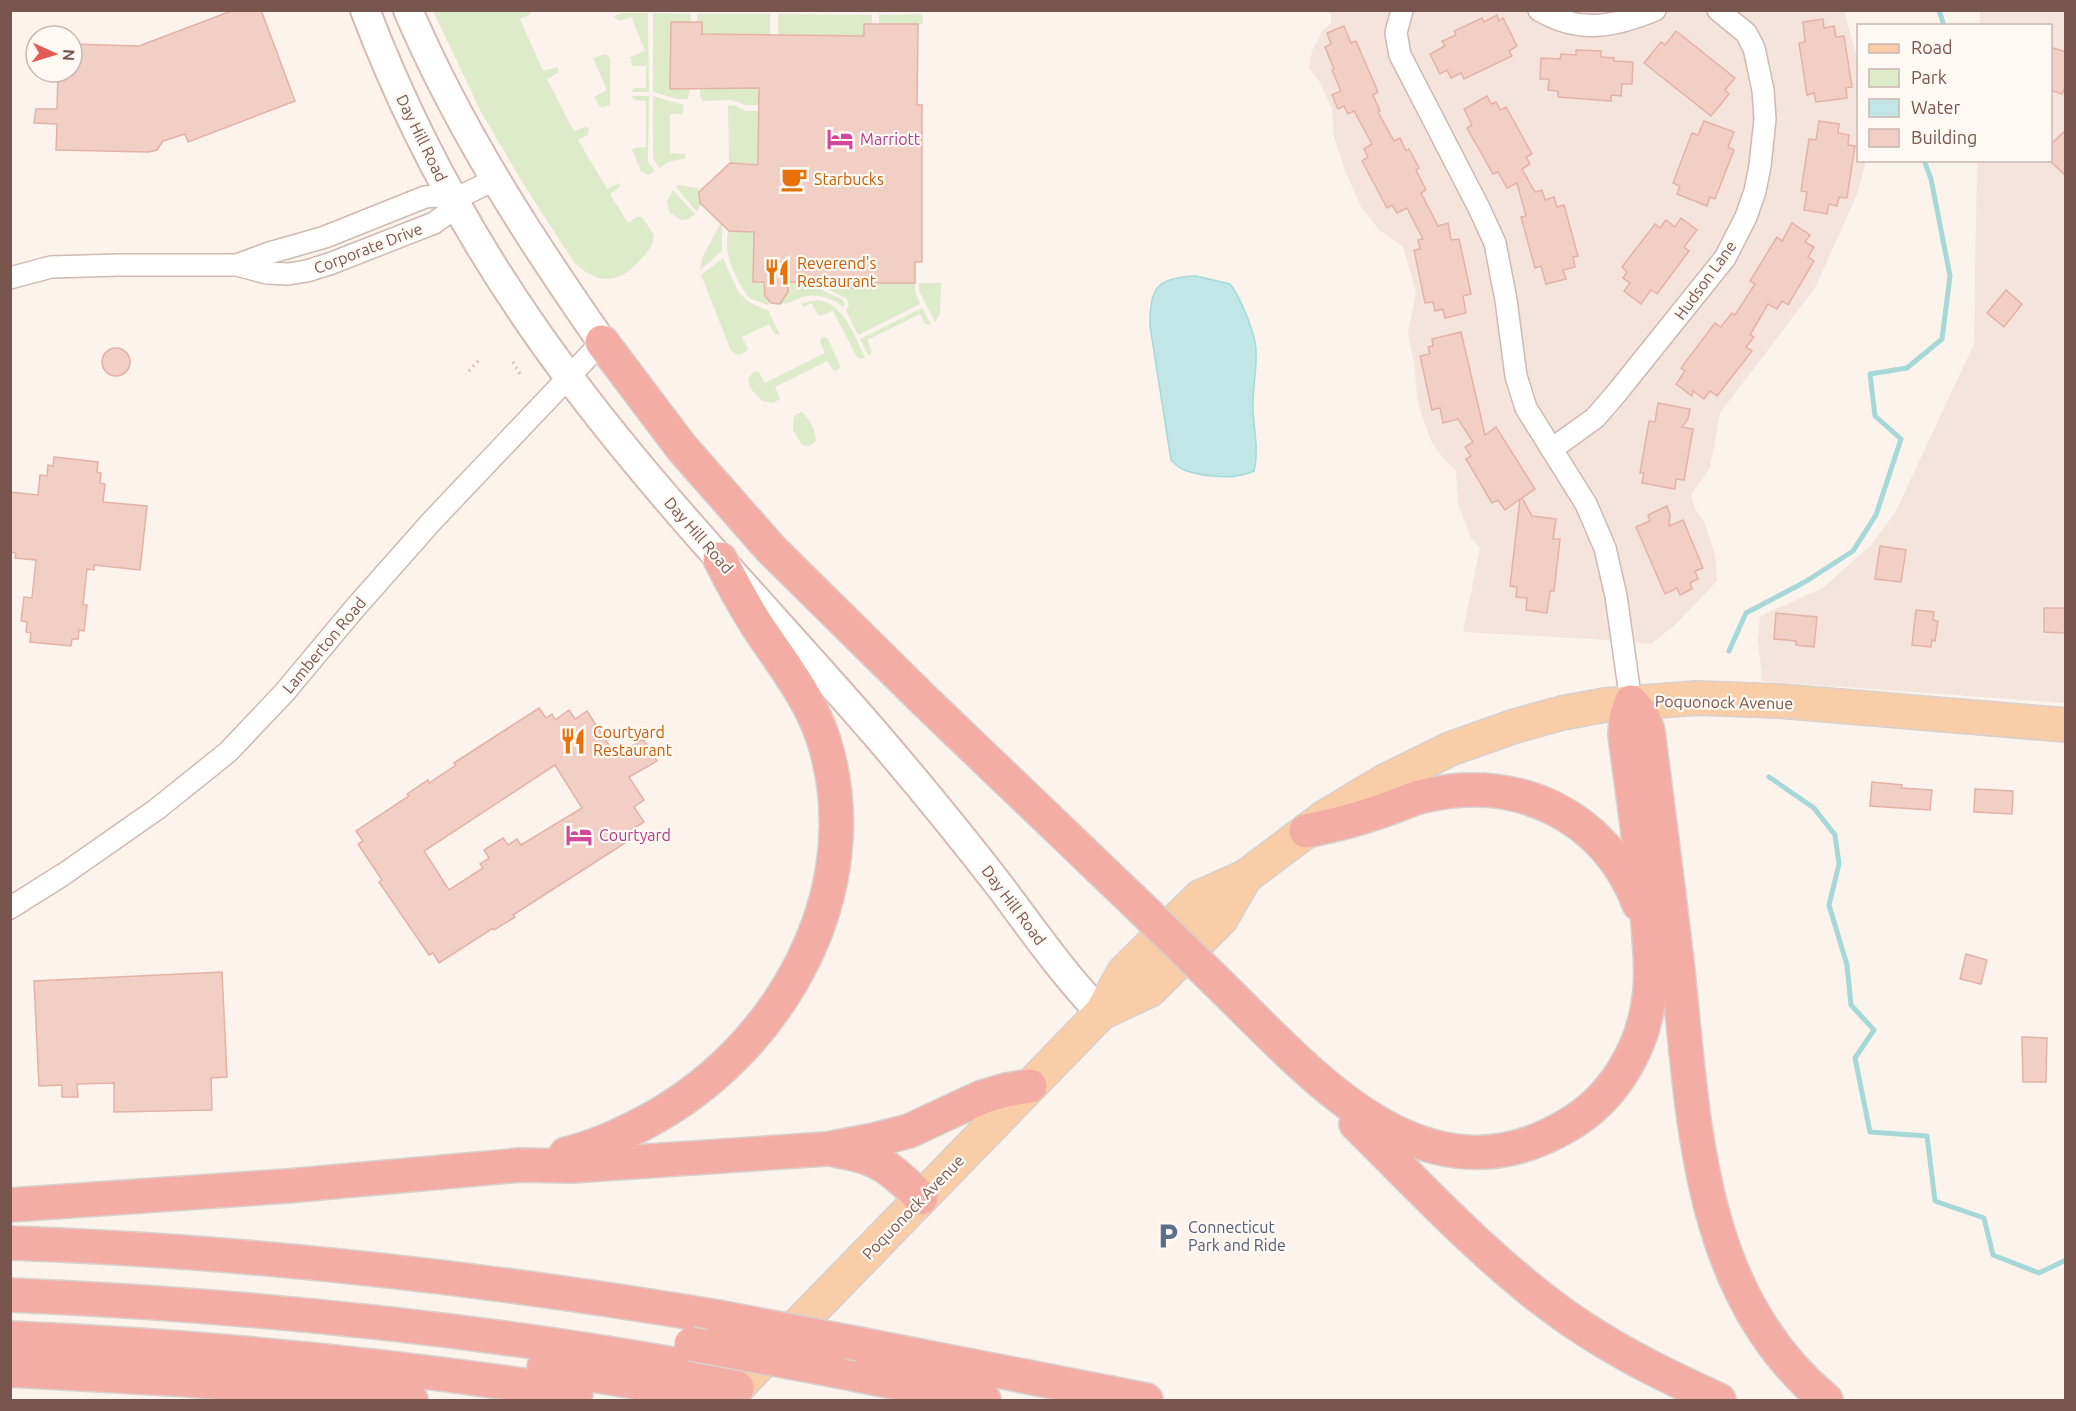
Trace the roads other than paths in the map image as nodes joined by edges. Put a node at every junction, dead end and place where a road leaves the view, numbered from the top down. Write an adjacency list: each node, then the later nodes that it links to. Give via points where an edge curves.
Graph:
1 (365, 10): 8 (main road, Day Hill Road)
2 (408, 10): 7 (main road, via 444,89)
3 (1401, 10): 12 (street, via 1396,33 1400,55 1495,243 1516,376 1526,408)
4 (1539, 10): 5 (street, via 1574,26 1614,24)
5 (1655, 10)
6 (1718, 10): 12 (street, Hudson Lane, via 1746,33 1754,48 1763,90 1765,119 1760,166 1746,217 1725,258 1615,395 1595,418)
7 (495, 180): 8 (street, Corporate Drive); 10 (main road)
8 (453, 200): 9 (street, Corporate Drive, via 445,215 434,223 319,267 281,274 237,265 51,267); 11 (main road, Day Hill Road)
9 (10, 278)
10 (602, 342): 11 (street, Lamberton Road); 20 (highway, bridge, via 682,448 771,549)
11 (569, 378): 13 (main road, Day Hill Road); 17 (street, Lamberton Road, via 432,520 284,693 228,752 157,809)
12 (1552, 449): 14 (street, via 1586,504 1605,548)
13 (720, 559): 19 (main road, Day Hill Road, via 903,766 1073,983); 23 (highway, via 744,606 804,696 828,754 835,841 818,922 802,963 776,1008 741,1051 708,1082 652,1120 602,1144)
14 (1631, 702): 15 (main road, Poquonock Avenue, via 1750,699); 16 (main road, Poquonock Avenue, via 1539,719 1450,749 1339,807); 18 (highway, via 1625,735); 38 (highway, via 1648,731 1693,1105 1712,1211 1729,1266 1751,1310 1789,1363)
15 (2066, 725)
16 (1306, 831): 18 (highway, via 1443,792 1485,790 1525,796 1573,820 1613,856 1634,892); 19 (main road, Poquonock Avenue, via 1245,878 1221,919 1150,990)
17 (10, 908)
18 (1649, 942): 20 (highway, via 1649,1000 1633,1054 1594,1106 1538,1140 1485,1151 1433,1148 1380,1126)
19 (1101, 1013): 21 (main road, Poquonock Avenue)
20 (1316, 1078): 37 (highway, via 1345,1114 1522,1283 1622,1353)
21 (1030, 1086): 22 (highway, via 982,1097 909,1131); 24 (main road, Poquonock Avenue)
22 (827, 1149): 23 (highway, via 572,1166); 24 (highway, via 883,1164)
23 (521, 1165): 25 (highway)
24 (921, 1198): 32 (main road, Poquonock Avenue)
25 (10, 1205)
26 (10, 1243): 36 (highway, bridge, via 168,1251 520,1287 718,1317)
27 (10, 1273): 35 (highway, bridge, via 333,1296 495,1316 691,1344)
28 (10, 1295): 32 (highway, via 343,1320 594,1351 706,1370 721,1376)
29 (10, 1317): 32 (highway, via 184,1327 369,1345 701,1393)
30 (10, 1338): 34 (highway, via 343,1362)
31 (10, 1370): 33 (highway, via 190,1380)
32 (731, 1394)
33 (411, 1401)
34 (624, 1401)
35 (984, 1401)
36 (1146, 1401)
37 (1719, 1401)
38 (1826, 1401)

